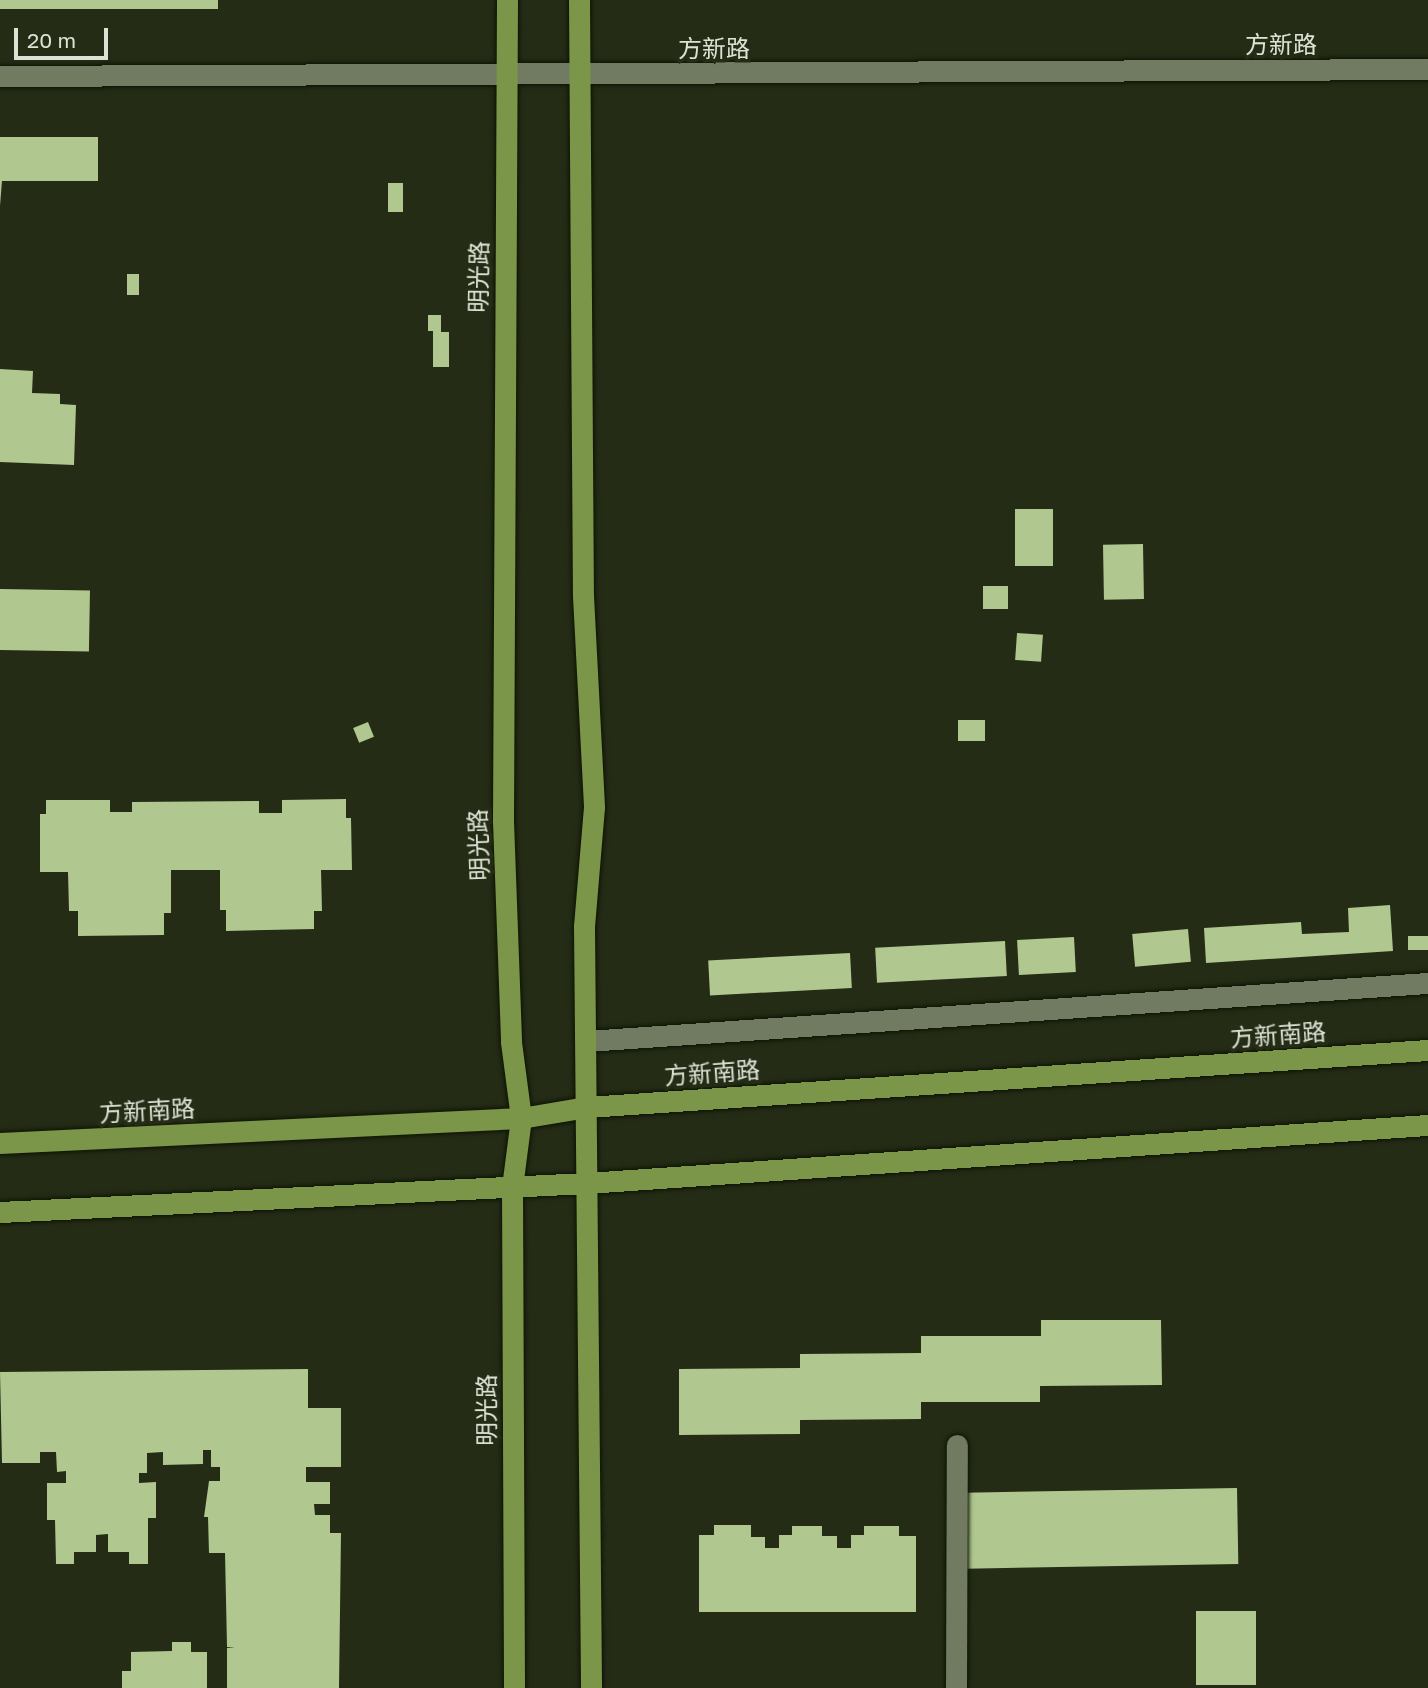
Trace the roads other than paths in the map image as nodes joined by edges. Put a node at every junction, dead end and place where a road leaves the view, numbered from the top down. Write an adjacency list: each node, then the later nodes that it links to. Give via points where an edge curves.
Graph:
1 (507, 0): 4 (main road, 明光路)
2 (579, 0): 5 (main road)
3 (1428, 69): 5 (street, 方新路)
4 (508, 75): 5 (street, 方新路); 6 (street, 方新路); 11 (main road, 明光路, via 503,821 511,1042)
5 (579, 75): 8 (main road, via 583,596 594,807 584,927)
6 (0, 76)
7 (1428, 983): 8 (street)
8 (587, 1041): 10 (main road)
9 (1428, 1050): 10 (main road, 方新南路)
10 (587, 1107): 11 (main road, 方新南路); 14 (main road)
11 (521, 1118): 13 (main road, 方新南路); 15 (main road, 明光路)
12 (1428, 1125): 14 (main road)
13 (0, 1143)
14 (587, 1183): 15 (main road); 19 (main road)
15 (513, 1186): 16 (main road); 18 (main road, 明光路)
16 (0, 1212)
17 (957, 1445): 20 (street)
18 (514, 1688)
19 (591, 1688)
20 (956, 1688)

